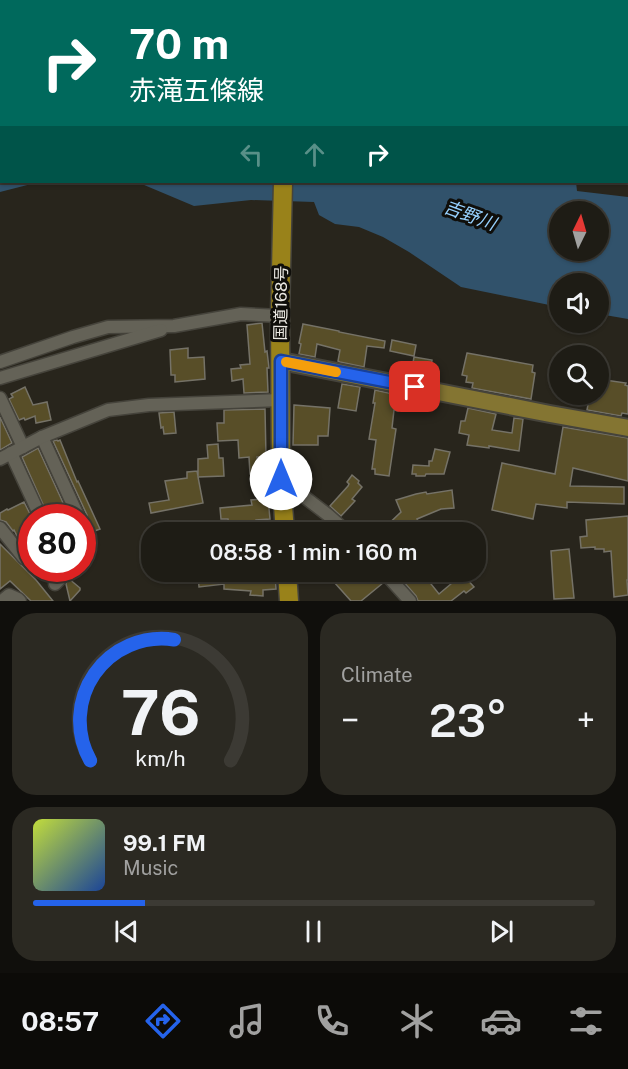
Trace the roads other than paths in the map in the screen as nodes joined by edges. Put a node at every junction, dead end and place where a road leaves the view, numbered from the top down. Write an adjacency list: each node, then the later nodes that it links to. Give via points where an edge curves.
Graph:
1 (283, 183): 2 (highway, 国道168号)
2 (281, 312): 3 (street, via 241,314); 4 (highway, 国道168号)
3 (174, 326): 5 (street, via 108,327); 6 (street)
4 (281, 361): 8 (highway, 国道168号); 9 (main road)
5 (0, 362)
6 (0, 378)
7 (0, 398): 11 (street)
8 (281, 400): 10 (street, via 108,410); 13 (highway, 国道168号)
9 (628, 428)
10 (42, 437): 11 (street); 15 (street)
11 (23, 447): 12 (street)
12 (6, 456): 14 (street)
13 (281, 479): 16 (highway, 国道168号); 17 (street)
14 (32, 504)
15 (73, 504)
16 (284, 522)
17 (336, 522)
18 (0, 528): 19 (street)
19 (18, 550)
20 (288, 582): 24 (highway)
21 (393, 582): 25 (street)
22 (1, 601): 23 (street, via 9,595)
23 (20, 601)
24 (289, 601)
25 (410, 601)

